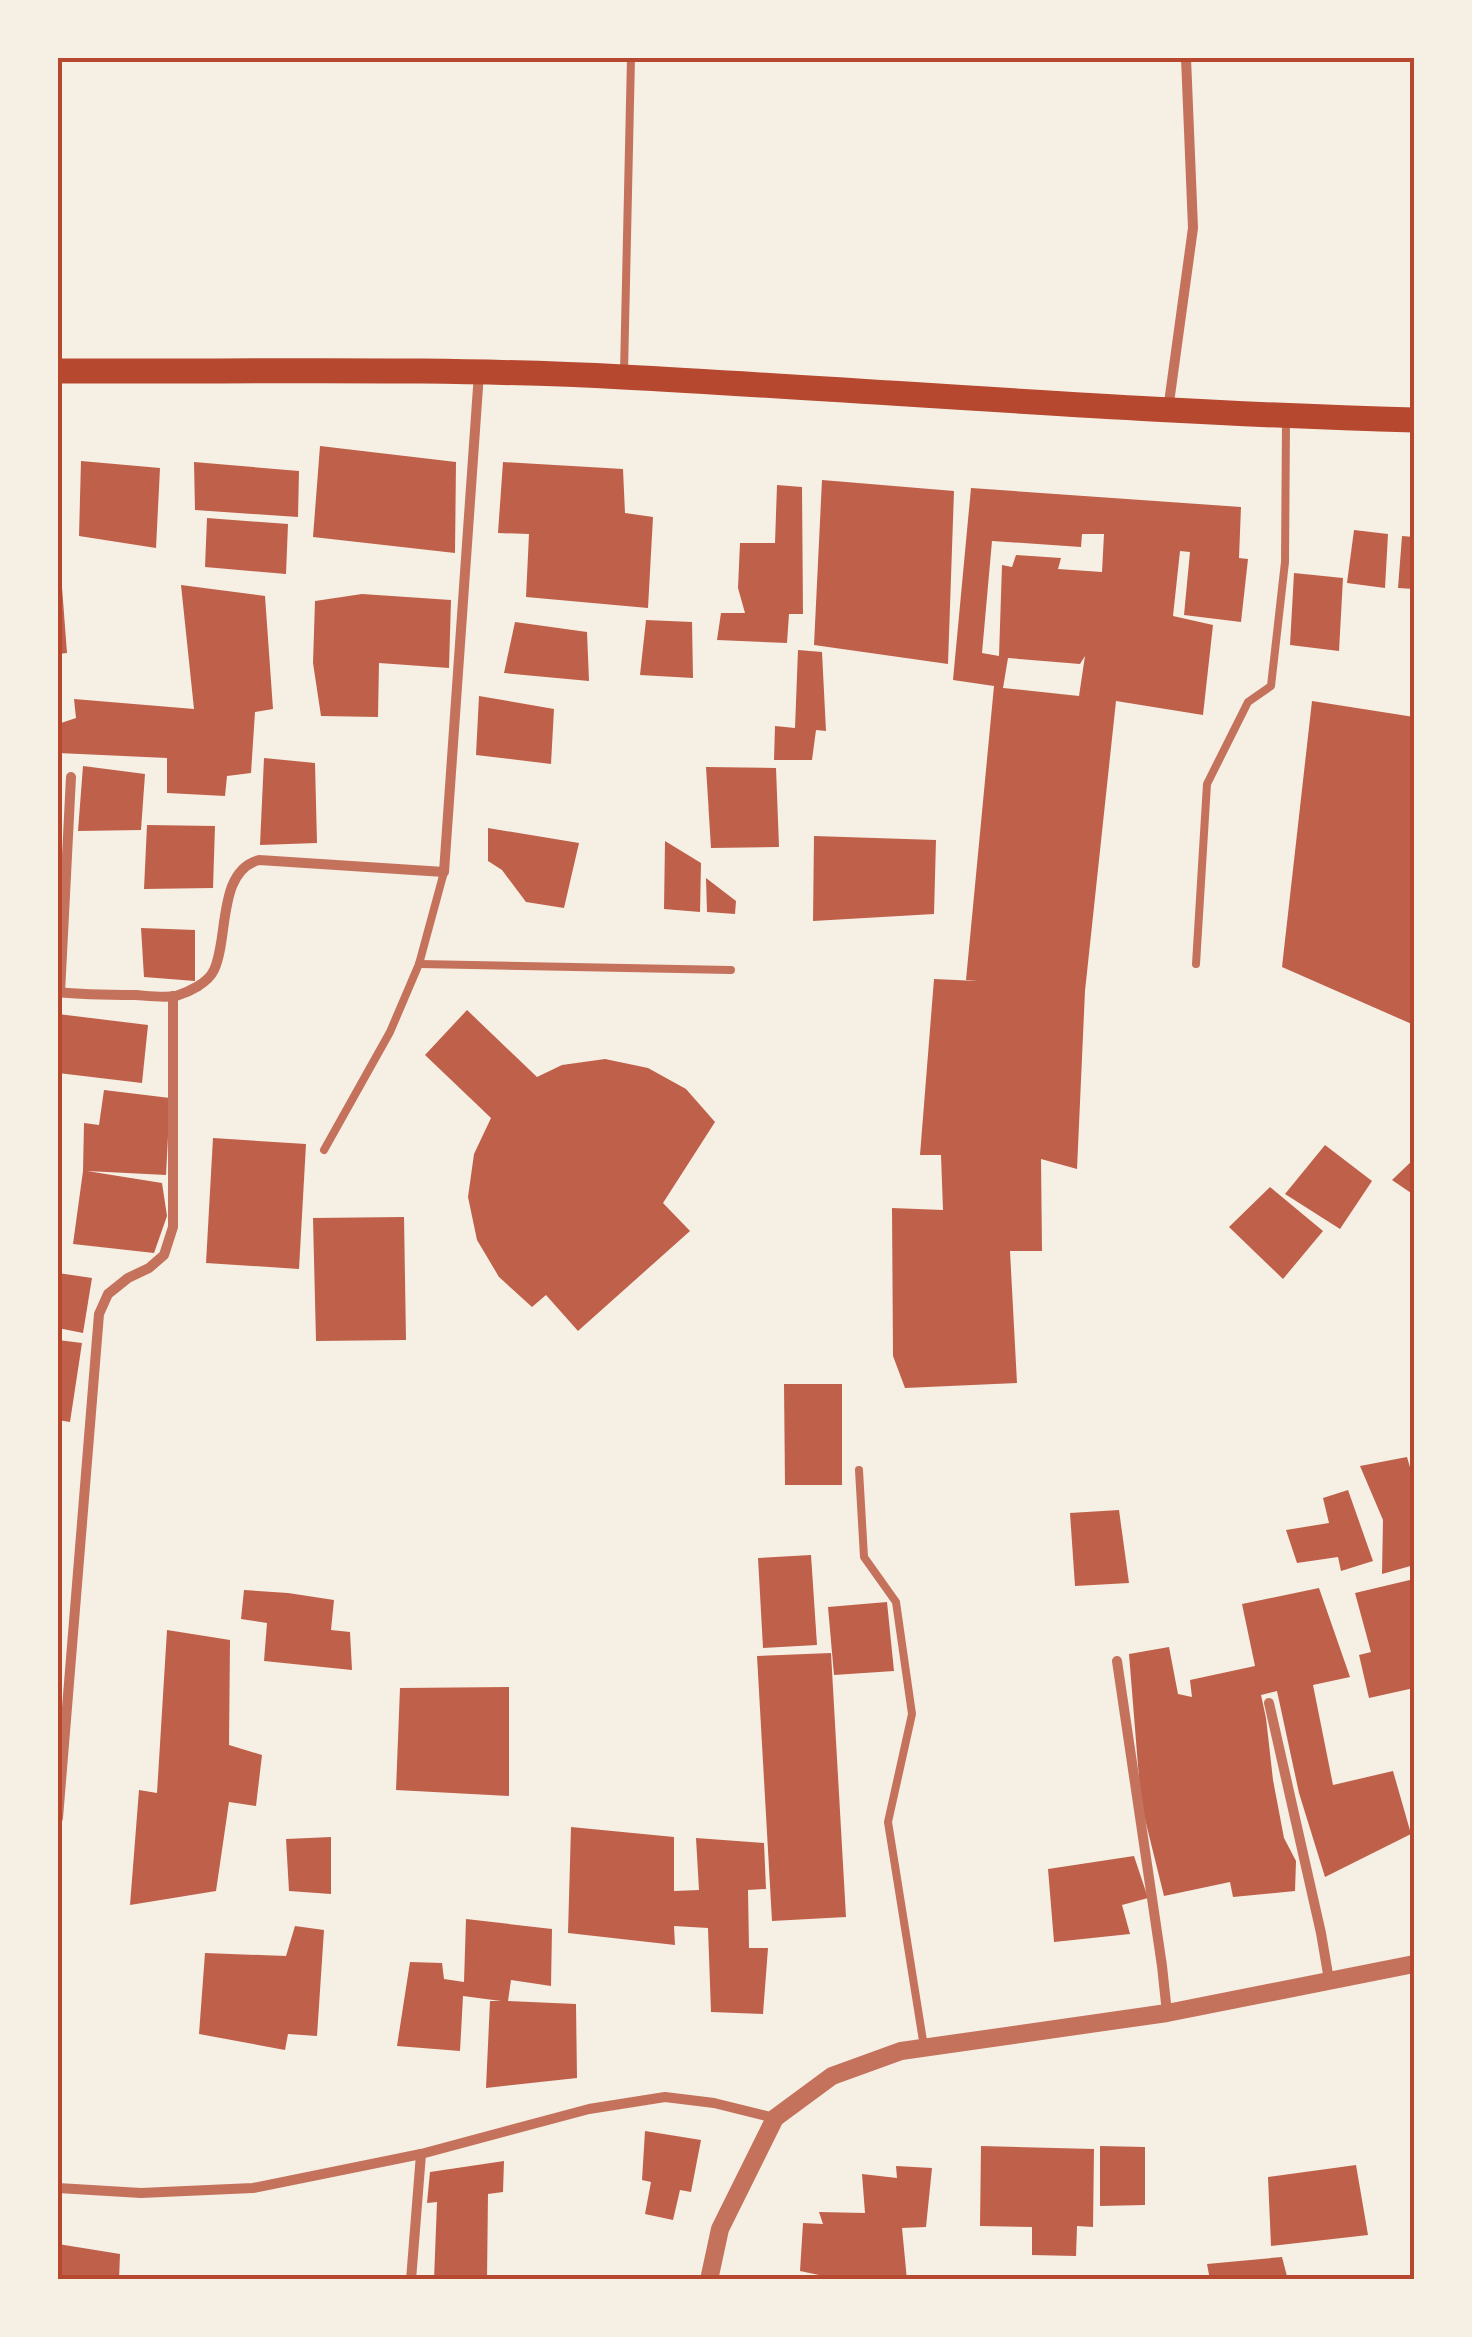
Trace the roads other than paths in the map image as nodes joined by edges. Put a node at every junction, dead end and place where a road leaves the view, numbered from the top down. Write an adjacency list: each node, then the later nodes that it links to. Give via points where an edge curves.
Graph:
1 (631, 58): 5 (lane)
2 (1186, 58): 6 (street, via 1193,228)
3 (58, 371): 4 (main road)
4 (479, 372): 5 (main road); 10 (street)
5 (624, 377): 6 (main road)
6 (1168, 410): 7 (main road)
7 (1286, 417): 8 (main road); 12 (lane, via 1285,562 1271,686 1248,702 1208,784)
8 (1414, 420)
9 (71, 776): 14 (street)
10 (444, 872): 11 (lane); 15 (street, via 247,863 229,898 215,968)
11 (419, 964): 13 (lane); 16 (lane, via 390,1032)
12 (1196, 964)
13 (731, 970)
14 (59, 993): 15 (street)
15 (174, 996): 20 (street, via 173,1226 164,1254 108,1294 99,1314)
16 (324, 1150)
17 (859, 1470): 24 (lane, via 864,1556 896,1602 912,1714 888,1822)
18 (1118, 1662): 23 (street)
19 (1269, 1703): 22 (street)
20 (58, 1818)
21 (1414, 1964): 22 (street)
22 (1329, 1980): 23 (street)
23 (1167, 2013): 24 (street)
24 (924, 2047): 25 (street, via 832,2076)
25 (775, 2118): 26 (street, via 665,2097); 29 (street, via 720,2229)
26 (420, 2154): 27 (street, via 252,2188); 28 (street)
27 (58, 2188)
28 (411, 2280)
29 (710, 2280)

